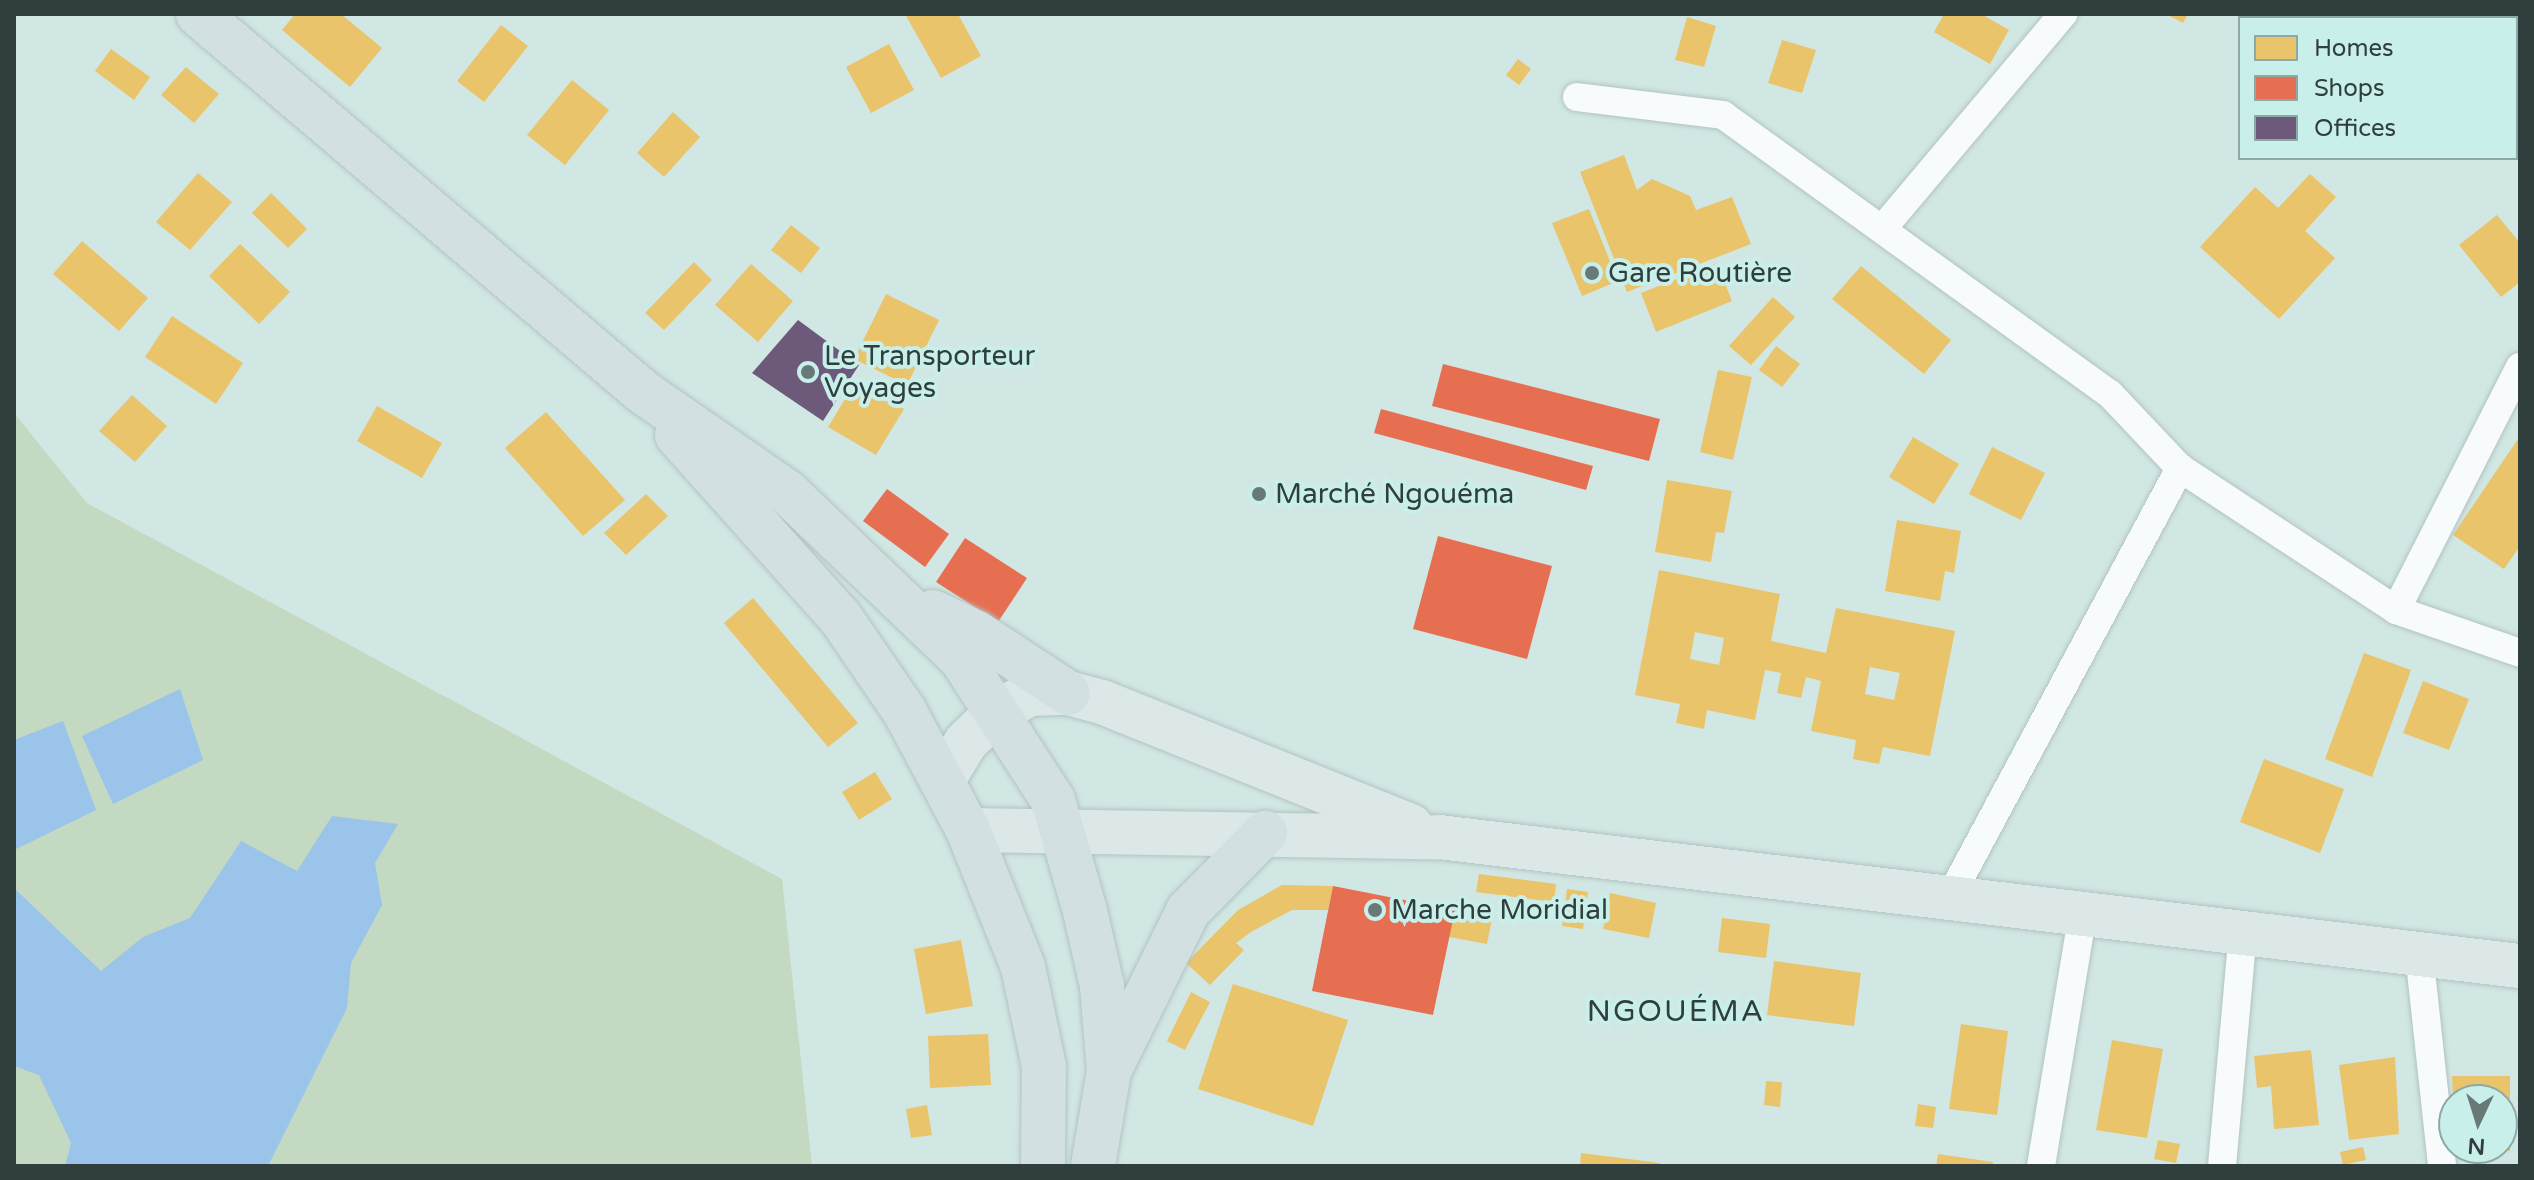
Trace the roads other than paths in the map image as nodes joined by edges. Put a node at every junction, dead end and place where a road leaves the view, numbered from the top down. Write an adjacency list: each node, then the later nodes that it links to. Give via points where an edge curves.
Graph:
1 (2063, 14): 4 (street)
2 (202, 15): 6 (highway)
3 (1577, 97): 4 (street, via 1723,115)
4 (1883, 228): 7 (street, via 2110,394)
5 (2520, 367): 9 (street)
6 (643, 392): 8 (highway, via 787,492); 13 (highway, via 840,617 905,712)
7 (2180, 468): 9 (street); 18 (street)
8 (905, 599): 11 (highway, via 975,632); 12 (highway, via 961,658)
9 (2396, 610): 10 (street)
10 (2520, 653)
11 (1068, 693): 12 (main road, via 1030,694); 17 (main road)
12 (998, 711): 13 (main road, via 966,742); 16 (highway, via 1053,800)
13 (943, 780): 14 (highway)
14 (968, 830): 16 (main road); 24 (highway, via 1023,967 1044,1067)
15 (1265, 833): 16 (main road); 17 (main road); 23 (highway, via 1188,911)
16 (1063, 835): 23 (highway, via 1102,986)
17 (1439, 837): 18 (main road)
18 (1950, 897): 19 (main road)
19 (2083, 911): 20 (main road); 26 (street)
20 (2243, 929): 21 (main road); 27 (street)
21 (2419, 953): 22 (main road); 28 (street)
22 (2520, 966)
23 (1109, 1071): 25 (highway)
24 (1043, 1166)
25 (1093, 1166)
26 (2041, 1166)
27 (2222, 1166)
28 (2442, 1166)

